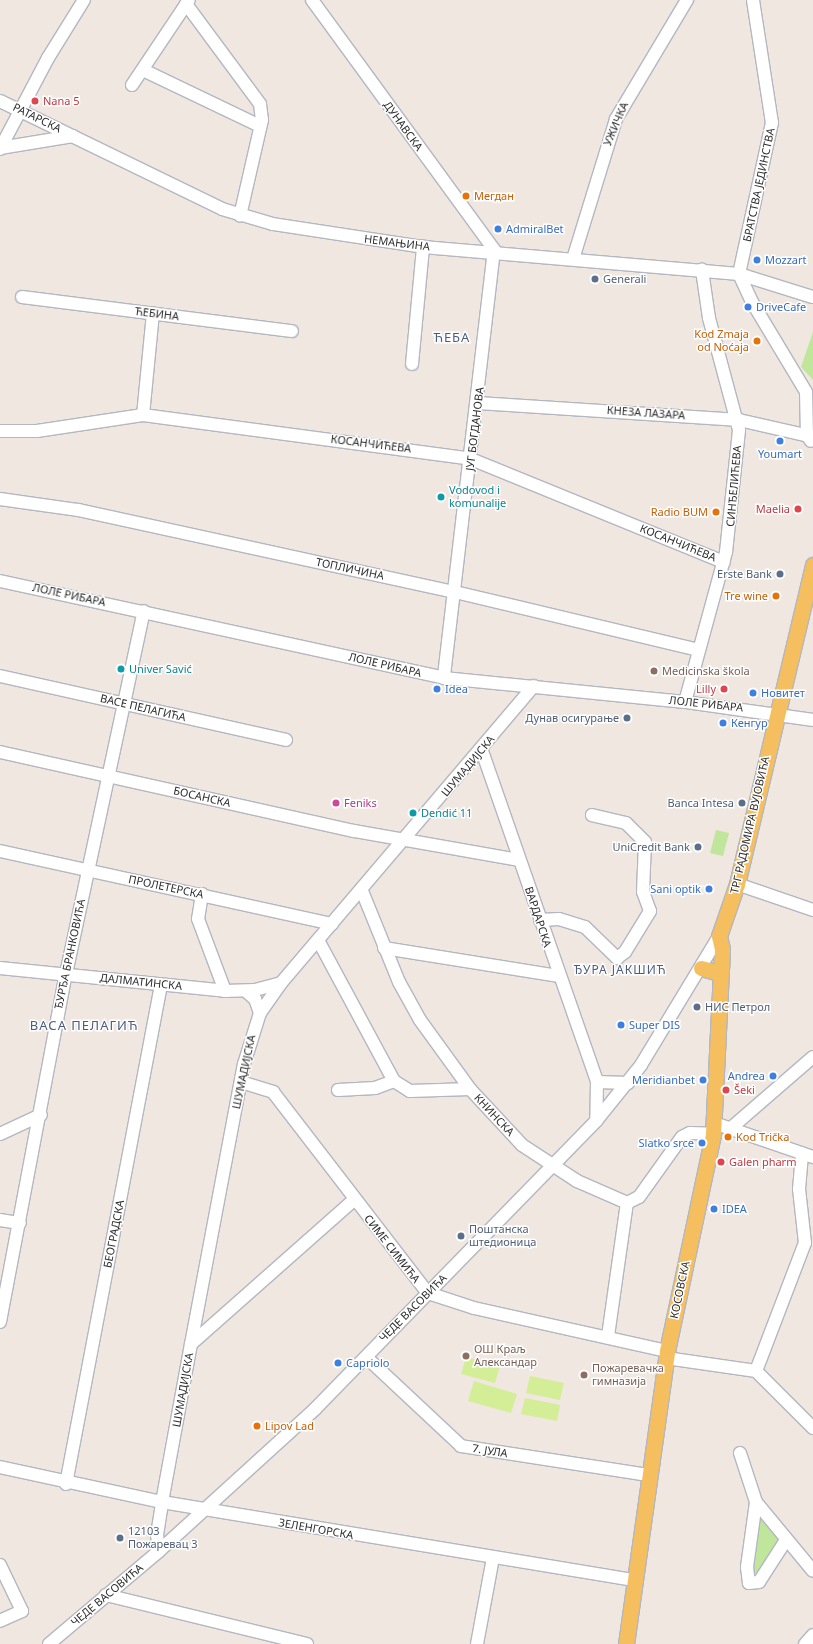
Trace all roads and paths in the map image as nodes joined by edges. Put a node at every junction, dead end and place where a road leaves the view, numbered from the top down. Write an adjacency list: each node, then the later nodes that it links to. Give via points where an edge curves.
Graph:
1 (84, 0): 9 (street)
2 (312, 0): 15 (street, ДУНАВСКА)
3 (687, 0): 16 (street, УЖИЧКА, via 616,119)
4 (753, 0): 18 (street, БРАТСТВА ЈЕДИНСТВА, via 772,124)
5 (187, 2): 6 (street); 10 (street, via 258,97)
6 (143, 70): 7 (street); 10 (street)
7 (132, 85)
8 (0, 101): 9 (street, РАТАРСКА)
9 (19, 110): 11 (street, РАТАРСКА); 12 (street)
10 (260, 126): 13 (street)
11 (73, 136): 12 (street); 13 (street, НЕМАЊИНА)
12 (0, 148)
13 (240, 216): 14 (street, НЕМАЊИНА, via 314,232)
14 (423, 247): 15 (street, НЕМАЊИНА); 23 (street)
15 (494, 252): 16 (street, НЕМАЊИНА); 24 (street, ЈУГ БОГДАНОВА)
16 (573, 259): 17 (street, НЕМАЊИНА)
17 (702, 270): 18 (street, НЕМАЊИНА); 26 (street, СИНЂЕЛИЋЕВА, via 709,318)
18 (739, 274): 20 (street, НЕМАЊИНА); 28 (street, via 752,302 806,392)
19 (22, 297): 21 (street, ЋЕБИНА)
20 (813, 297)
21 (154, 313): 22 (street, ЋЕБИНА); 25 (street)
22 (292, 331)
23 (412, 364)
24 (478, 403): 26 (street, КНЕЗА ЛАЗАРА); 29 (street, ЈУГ БОГДАНОВА)
25 (143, 415): 27 (street, КОСАНЧИЋЕВА, via 37,431); 29 (street, КОСАНЧИЋЕВА)
26 (739, 420): 28 (street, КНЕЗА ЛАЗАРА); 31 (street, СИНЂЕЛИЋЕВА)
27 (0, 431)
28 (811, 438)
29 (471, 459): 31 (street, КОСАНЧИЋЕВА); 34 (street, ЈУГ БОГДАНОВА)
30 (0, 499): 34 (street, ТОПЛИЧИНА, via 78,510)
31 (724, 562): 36 (street, СИНЂЕЛИЋЕВА)
32 (813, 565): 42 (main road, ТРГ РАДОМИРА ВУЈОВИЋА)
33 (0, 581): 35 (street, ЛОЛЕ РИБАРА)
34 (455, 592): 36 (street, ТОПЛИЧИНА); 38 (street, ЈУГ БОГДАНОВА)
35 (144, 611): 38 (street, ЛОЛЕ РИБАРА); 41 (street, ЂУРЂА БРАНКОВИЋА)
36 (698, 650): 40 (street, СИНЂЕЛИЋЕВА)
37 (0, 676): 41 (street, ВАСЕ ПЕЛАГИЋА)
38 (444, 678): 39 (street, ЛОЛЕ РИБАРА)
39 (534, 686): 40 (street, ЛОЛЕ РИБАРА); 45 (street, ШУМАДИЈСКА)
40 (685, 702): 42 (street, ЛОЛЕ РИБАРА)
41 (124, 703): 44 (street, ВАСЕ ПЕЛАГИЋА); 47 (street, ЂУРЂА БРАНКОВИЋА)
42 (776, 712): 43 (street, ЛОЛЕ РИБАРА); 53 (main road, ТРГ РАДОМИРА ВУЈОВИЋА)
43 (813, 720)
44 (286, 740)
45 (482, 751): 49 (street, ШУМАДИЈСКА); 51 (street, ВАРДАРСКА)
46 (0, 752): 47 (street, БОСАНСКА)
47 (108, 776): 49 (street, БОСАНСКА); 52 (street, ЂУРЂА БРАНКОВИЋА)
48 (592, 815): 57 (street, via 626,823 645,842 643,892 650,911 625,952 617,958 585,927 555,919)
49 (405, 841): 51 (street, БОСАНСКА); 54 (street, ШУМАДИЈСКА)
50 (0, 851): 52 (street, ПРОЛЕТЕРСКА)
51 (519, 860): 57 (street, ВАРДАРСКА)
52 (88, 870): 55 (street, ПРОЛЕТЕРСКА); 65 (street, ЂУРЂА БРАНКОВИЋА)
53 (737, 884): 56 (street); 59 (main road, ТРГ РАДОМИРА ВУЈОВИЋА)
54 (362, 891): 58 (street, ШУМАДИЈСКА); 61 (street)
55 (202, 894): 58 (street, ПРОЛЕТЕРСКА); 69 (street, via 198,919)
56 (813, 910)
57 (540, 920): 66 (street, ВАРДАРСКА)
58 (332, 924): 60 (street, ШУМАДИЈСКА)
59 (719, 936): 63 (street, ЧЕДЕ ВАСОВИЋА); 64 (main road, КОСОВСКА, via 722,942)
60 (318, 940): 67 (street, ШУМАДИЈСКА); 73 (street)
61 (384, 948): 66 (street); 77 (street, via 420,1020)
62 (0, 968): 65 (street, ДАЛМАТИНСКА)
63 (701, 968): 64 (main road); 76 (street, ЧЕДЕ ВАСОВИЋА)
64 (720, 973): 81 (main road, КОСОВСКА)
65 (66, 974): 68 (street, ДАЛМАТИНСКА); 79 (street, ЂУРЂА БРАНКОВИЋА)
66 (558, 976): 75 (street, ВАРДАРСКА)
67 (281, 983): 70 (street, ДАЛМАТИНСКА); 71 (street, ШУМАДИЈСКА)
68 (161, 984): 69 (street, ДАЛМАТИНСКА); 102 (street, БЕОГРАДСКА)
69 (225, 991): 70 (street, ДАЛМАТИНСКА)
70 (246, 991): 71 (street, via 255,1000)
71 (260, 1013): 74 (street, ШУМАДИЈСКА, via 251,1037)
72 (813, 1057): 82 (street)
73 (394, 1081): 77 (street, КНИНСКА, via 410,1091); 78 (street, via 375,1088)
74 (242, 1082): 86 (street, СИМЕ СИМИЋА, via 273,1092); 94 (street, ШУМАДИЈСКА)
75 (597, 1082): 76 (street); 80 (street, ВАРДАРСКА)
76 (628, 1083): 80 (street, ЧЕДЕ ВАСОВИЋА)
77 (470, 1089): 85 (street, КНИНСКА, via 522,1145)
78 (338, 1090)
79 (41, 1115): 83 (street); 89 (street, ЂУРЂА БРАНКОВИЋА)
80 (596, 1122): 85 (street, ЧЕДЕ ВАСОВИЋА)
81 (714, 1128): 82 (street); 87 (street, via 682,1137 639,1197); 95 (main road, КОСОВСКА)
82 (731, 1128): 84 (street)
83 (0, 1134)
84 (807, 1155): 97 (street, via 799,1189 805,1243)
85 (550, 1164): 87 (street, КНИНСКА, via 577,1181); 91 (street, ЧЕДЕ ВАСОВИЋА)
86 (354, 1200): 91 (street, СИМЕ СИМИЋА); 94 (street)
87 (627, 1203): 93 (street)
88 (0, 1220): 89 (street)
89 (20, 1223): 90 (street, ЂУРЂА БРАНКОВИЋА)
90 (3, 1289): 92 (street, ЂУРЂА БРАНКОВИЋА)
91 (428, 1293): 93 (street, СИМЕ СИМИЋА, via 474,1308); 96 (street, ЧЕДЕ ВАСОВИЋА)
92 (0, 1322)
93 (608, 1336): 95 (street, СИМЕ СИМИЋА)
94 (191, 1344): 103 (street, ШУМАДИЈСКА)
95 (666, 1354): 97 (street, СИМЕ СИМИЋА); 101 (main road, КОСОВСКА)
96 (366, 1357): 101 (street, 7. ЈУЛА, via 461,1446); 105 (street, ЧЕДЕ ВАСОВИЋА)
97 (756, 1371): 98 (street)
98 (813, 1428)
99 (740, 1453): 104 (street)
100 (0, 1468): 102 (street, ЗЕЛЕНГОРСКА)
101 (649, 1475): 111 (main road, КОСОВСКА)
102 (66, 1484): 103 (street, ЗЕЛЕНГОРСКА)
103 (162, 1502): 105 (street, ЗЕЛЕНГОРСКА); 107 (street, ШУМАДИЈСКА, via 157,1535)
104 (756, 1502): 106 (street); 106 (street, via 747,1567 748,1583 759,1582)
105 (205, 1509): 107 (street, ЧЕДЕ ВАСОВИЋА); 108 (street, ЗЕЛЕНГОРСКА)
106 (786, 1540): 110 (street)
107 (160, 1551): 112 (street, ЧЕДЕ ВАСОВИЋА)
108 (493, 1558): 111 (street, ЗЕЛЕНГОРСКА); 118 (street)
109 (0, 1565): 113 (street, via 22,1611)
110 (813, 1571)
111 (633, 1580): 119 (main road, КОСОВСКА)
112 (106, 1595): 115 (street, ЧЕДЕ ВАСОВИЋА); 117 (street)
113 (0, 1621)
114 (813, 1635): 120 (street)
115 (56, 1640): 116 (street, ЧЕДЕ ВАСОВИЋА)
116 (49, 1644)
117 (307, 1644)
118 (477, 1644)
119 (626, 1644)
120 (806, 1644)

